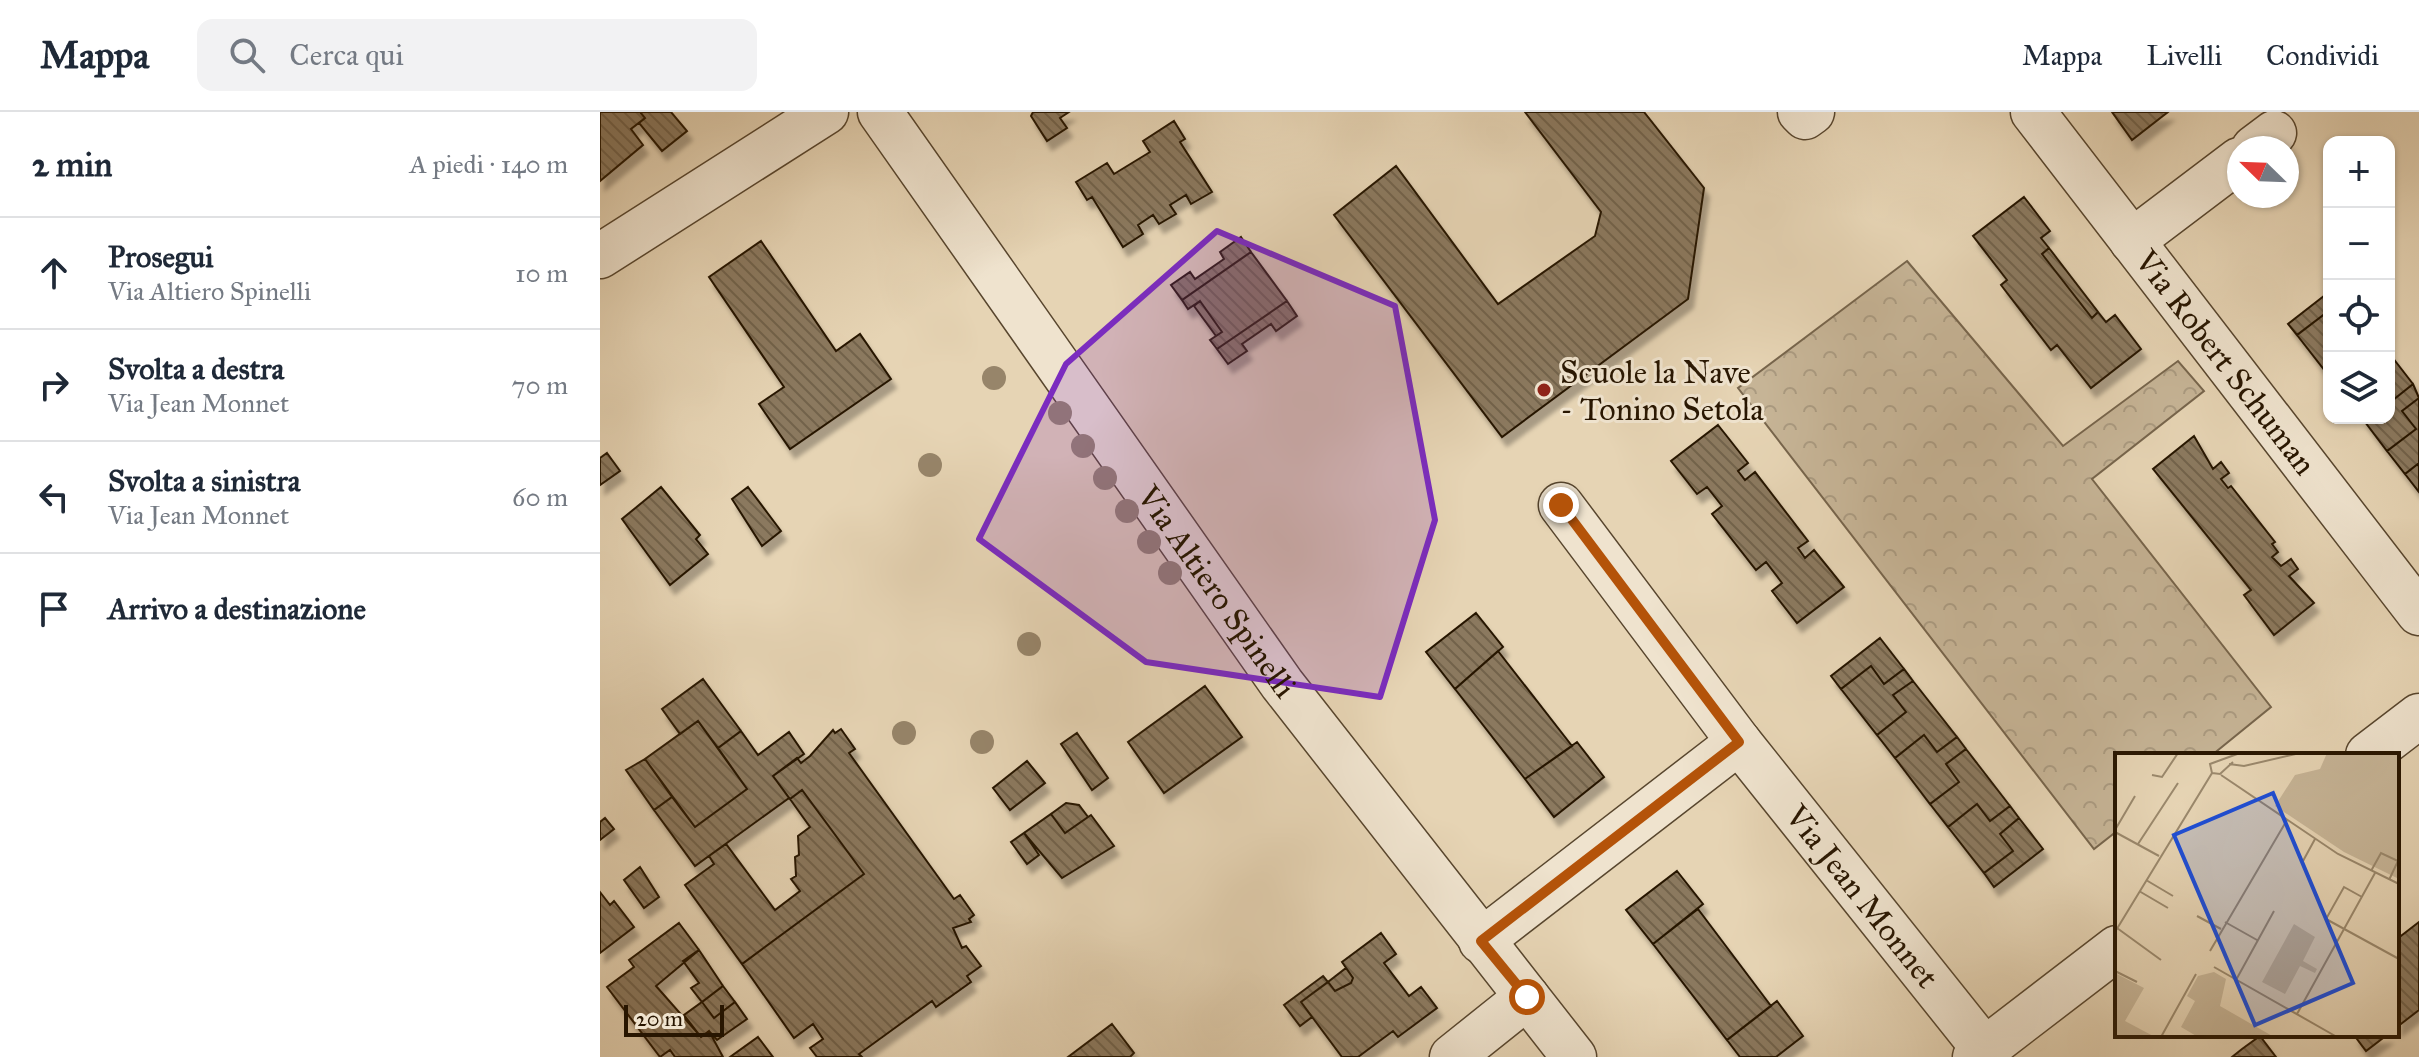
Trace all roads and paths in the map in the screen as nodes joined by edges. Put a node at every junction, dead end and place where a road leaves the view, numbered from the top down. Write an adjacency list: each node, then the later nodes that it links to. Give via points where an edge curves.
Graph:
1 (826, 112): 8 (street)
2 (880, 112): 14 (street, Via Altiero Spinelli, via 1282,684)
3 (1800, 112): 4 (street, via 1805,117)
4 (1812, 112)
5 (2033, 112): 7 (street, Via Robert Schuman)
6 (2227, 169): 7 (street)
7 (2132, 241): 10 (street, Via Robert Schuman)
8 (600, 256)
9 (1561, 505): 12 (street, Via Jean Monnet)
10 (2419, 613)
11 (2419, 716): 13 (street)
12 (1739, 742): 14 (street); 17 (street, Via Jean Monnet)
13 (2371, 753)
14 (1481, 941): 16 (street, Via Altiero Spinelli)
15 (2115, 950): 17 (street)
16 (1527, 997): 18 (street); 19 (street, Via Altiero Spinelli)
17 (1980, 1053)
18 (1452, 1057)
19 (1574, 1057)

